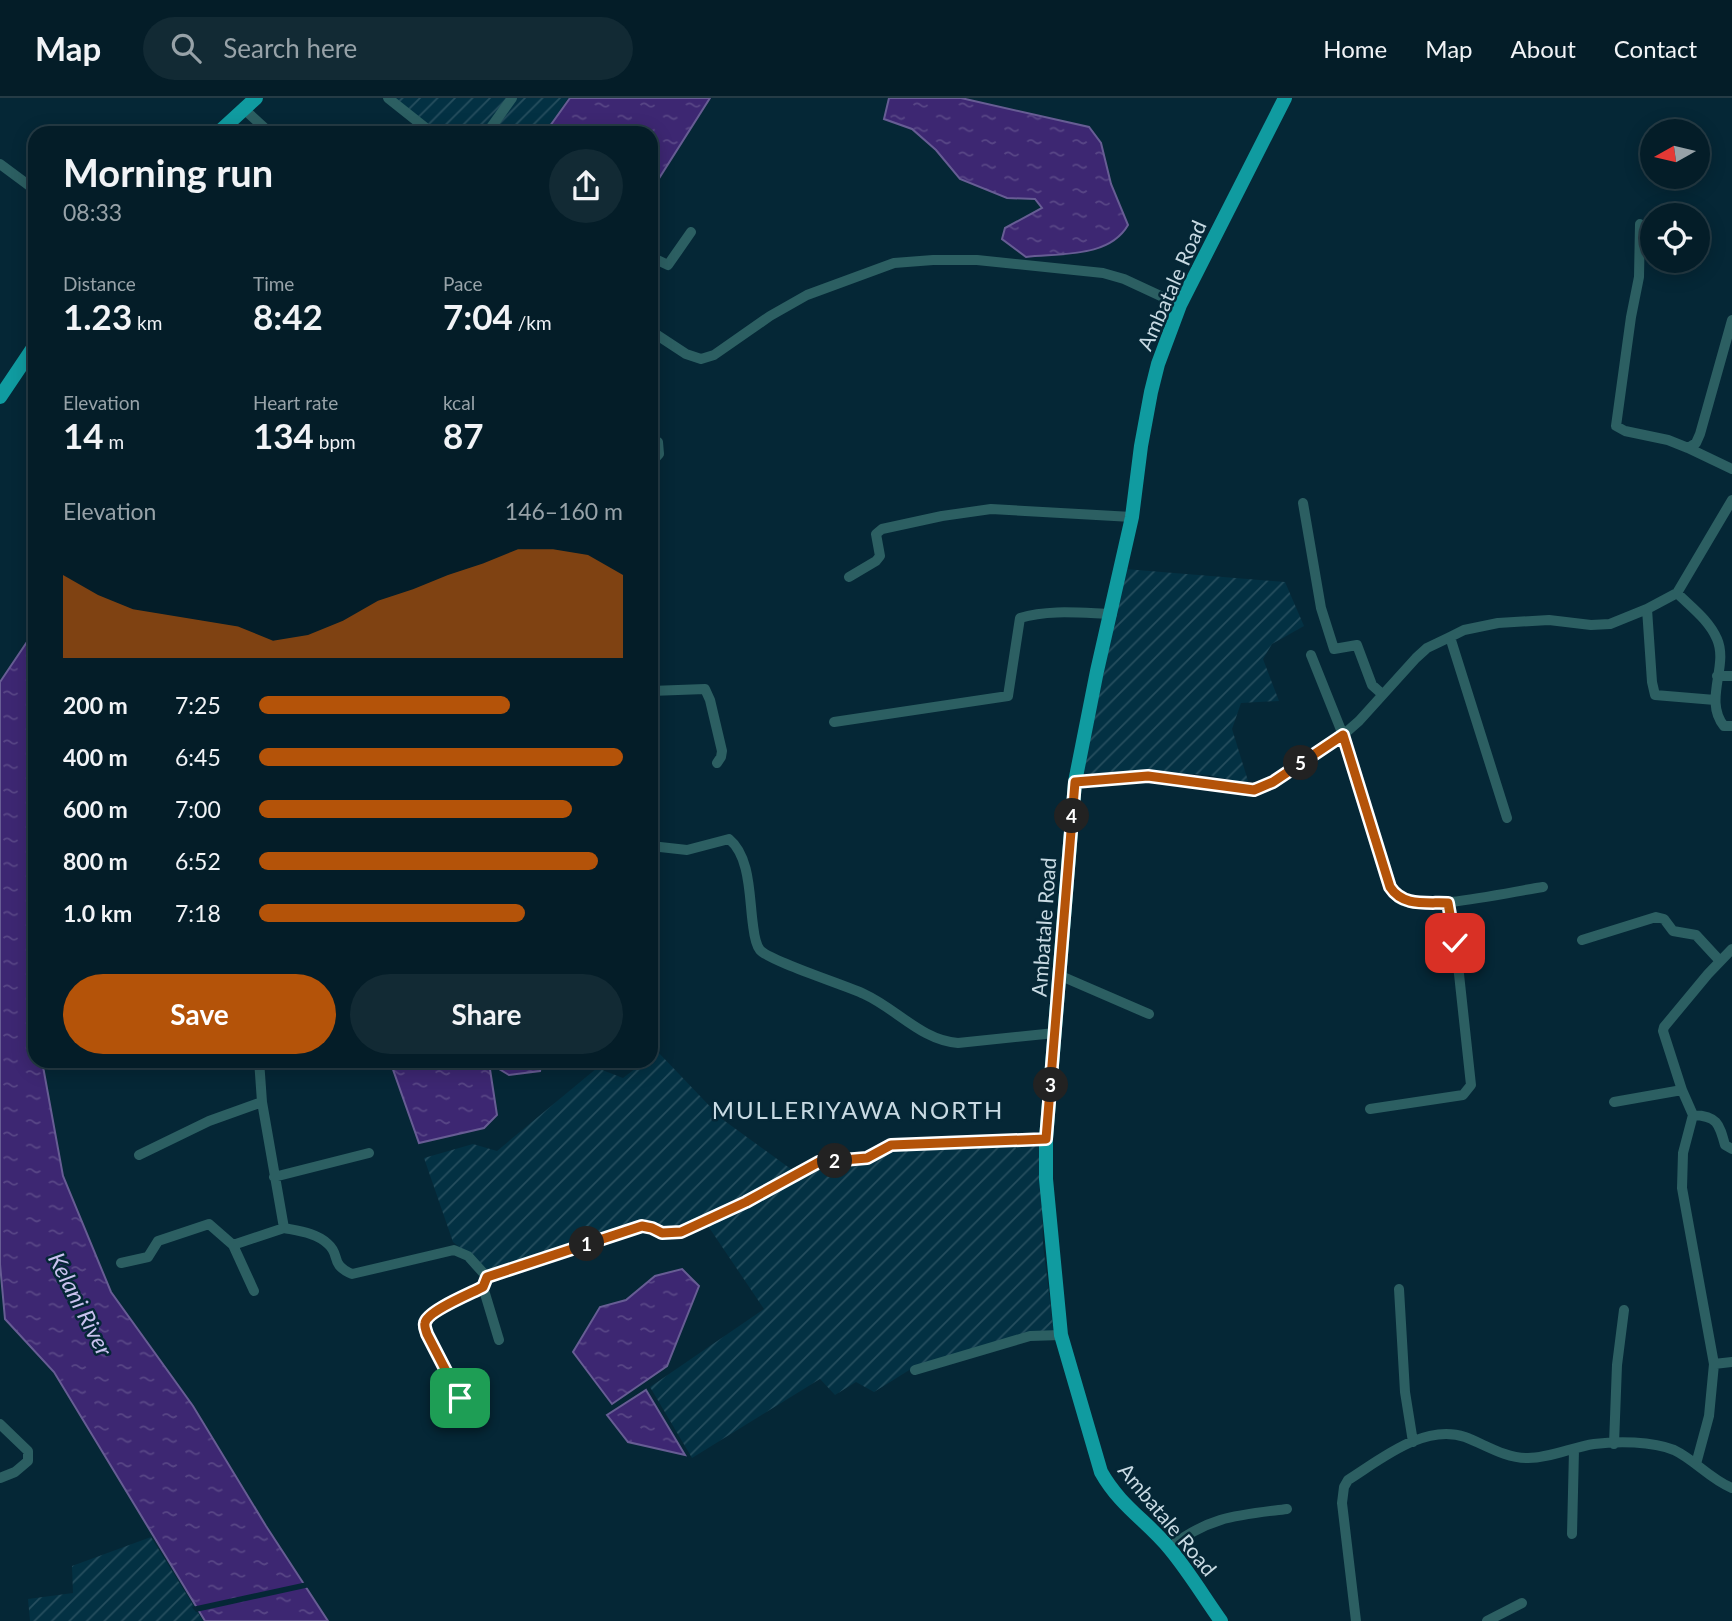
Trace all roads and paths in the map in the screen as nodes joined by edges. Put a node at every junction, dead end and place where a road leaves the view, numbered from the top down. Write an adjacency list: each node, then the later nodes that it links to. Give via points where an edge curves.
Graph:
1 (256, 98): 5 (main road)
2 (388, 98): 8 (street)
3 (512, 98): 9 (street)
4 (1286, 98): 15 (main road, Ambatale Road)
5 (244, 109): 6 (main road); 7 (street)
6 (226, 126)
7 (262, 126)
8 (423, 126)
9 (492, 126)
10 (0, 164): 11 (street)
11 (28, 185)
12 (1640, 224): 21 (street, via 1639,277 1616,426)
13 (691, 232): 14 (street, via 668,265)
14 (658, 260)
15 (1180, 305): 17 (street, via 1103,273 933,260 894,263 807,295 701,359); 26 (main road, Ambatale Road, via 1151,392)
16 (1732, 320): 21 (street, via 1700,434)
17 (658, 335)
18 (28, 355): 19 (main road)
19 (0, 397)
20 (658, 442): 22 (street)
21 (1688, 448): 23 (street)
22 (658, 455)
23 (1732, 470)
24 (1732, 500): 28 (street)
25 (1303, 503): 36 (street, via 1321,608 1334,649 1357,645 1372,685)
26 (1132, 517): 27 (street, via 1017,509 942,516 882,529 876,534 880,556); 30 (main road, Ambatale Road)
27 (849, 577)
28 (1677, 593): 29 (street); 33 (street, via 1717,638)
29 (1647, 609): 31 (street, via 1610,624 1498,623); 37 (street, via 1655,695)
30 (1112, 614): 38 (street, via 1063,612 1020,618 1008,696); 42 (main road, Ambatale Road)
31 (1450, 637): 36 (street, via 1427,648); 43 (street)
32 (1311, 655): 40 (street)
33 (1717, 676): 34 (street); 37 (street)
34 (1732, 676)
35 (658, 691): 41 (street, via 705,689 722,751)
36 (1382, 694): 40 (street)
37 (1715, 700): 39 (street, via 1721,723)
38 (834, 722)
39 (1732, 726)
40 (1343, 735): 42 (street, via 1254,790 1148,776); 46 (street, via 1390,887 1403,901)
41 (718, 763)
42 (1075, 782): 50 (main road, Ambatale Road)
43 (1507, 818)
44 (658, 847): 52 (street, via 687,850 729,839 743,860 759,949 867,995 943,1042)
45 (1543, 887): 46 (street)
46 (1448, 903): 57 (street, via 1471,1085 1463,1095)
47 (1582, 940): 49 (street, via 1656,917 1664,919 1673,931 1696,935)
48 (1732, 949): 49 (street)
49 (1720, 961): 54 (street, via 1664,1027)
50 (1061, 976): 51 (street); 52 (main road, Ambatale Road)
51 (1149, 1014)
52 (1055, 1033): 59 (main road, Ambatale Road)
53 (260, 1068): 55 (street)
54 (1682, 1090): 56 (street); 58 (street)
55 (262, 1102): 62 (street, via 209,1121); 63 (street)
56 (1614, 1102)
57 (1370, 1109)
58 (1693, 1115): 60 (street, via 1716,1121 1725,1145); 74 (street, via 1683,1153 1682,1188)
59 (1046, 1139): 67 (street, via 891,1145 867,1158 819,1162 681,1232 662,1233 642,1226); 71 (main road, Ambatale Road)
60 (1732, 1149)
61 (369, 1153): 63 (street)
62 (139, 1155)
63 (274, 1177): 64 (street)
64 (284, 1228): 65 (street); 67 (street, via 324,1240 331,1245 336,1264 352,1274 454,1250 468,1256)
65 (233, 1245): 66 (street, via 209,1224 158,1241 148,1258); 69 (street)
66 (121, 1263)
67 (485, 1282): 72 (street); 76 (street, via 425,1323)
68 (1399, 1289): 78 (street)
69 (254, 1291)
70 (1624, 1310): 79 (street)
71 (1061, 1335): 75 (street, via 1030,1336); 86 (main road, Ambatale Road, via 1101,1472 1127,1508)
72 (499, 1340)
73 (1732, 1362): 74 (street)
74 (1714, 1364): 81 (street, via 1709,1416)
75 (915, 1370)
76 (464, 1405)
77 (0, 1424): 82 (street, via 28,1451 28,1461)
78 (1413, 1443): 80 (street, via 1442,1434 1527,1458); 89 (street, via 1368,1467 1344,1487)
79 (1614, 1444): 80 (street); 81 (street, via 1673,1450)
80 (1574, 1450): 85 (street)
81 (1696, 1464): 83 (street)
82 (0, 1478)
83 (1732, 1488)
84 (1287, 1509): 86 (street, via 1227,1517 1189,1531)
85 (1572, 1534)
86 (1169, 1548): 88 (main road, Ambatale Road)
87 (1522, 1603): 90 (street)
88 (1221, 1621)
89 (1356, 1621)
90 (1487, 1621)

